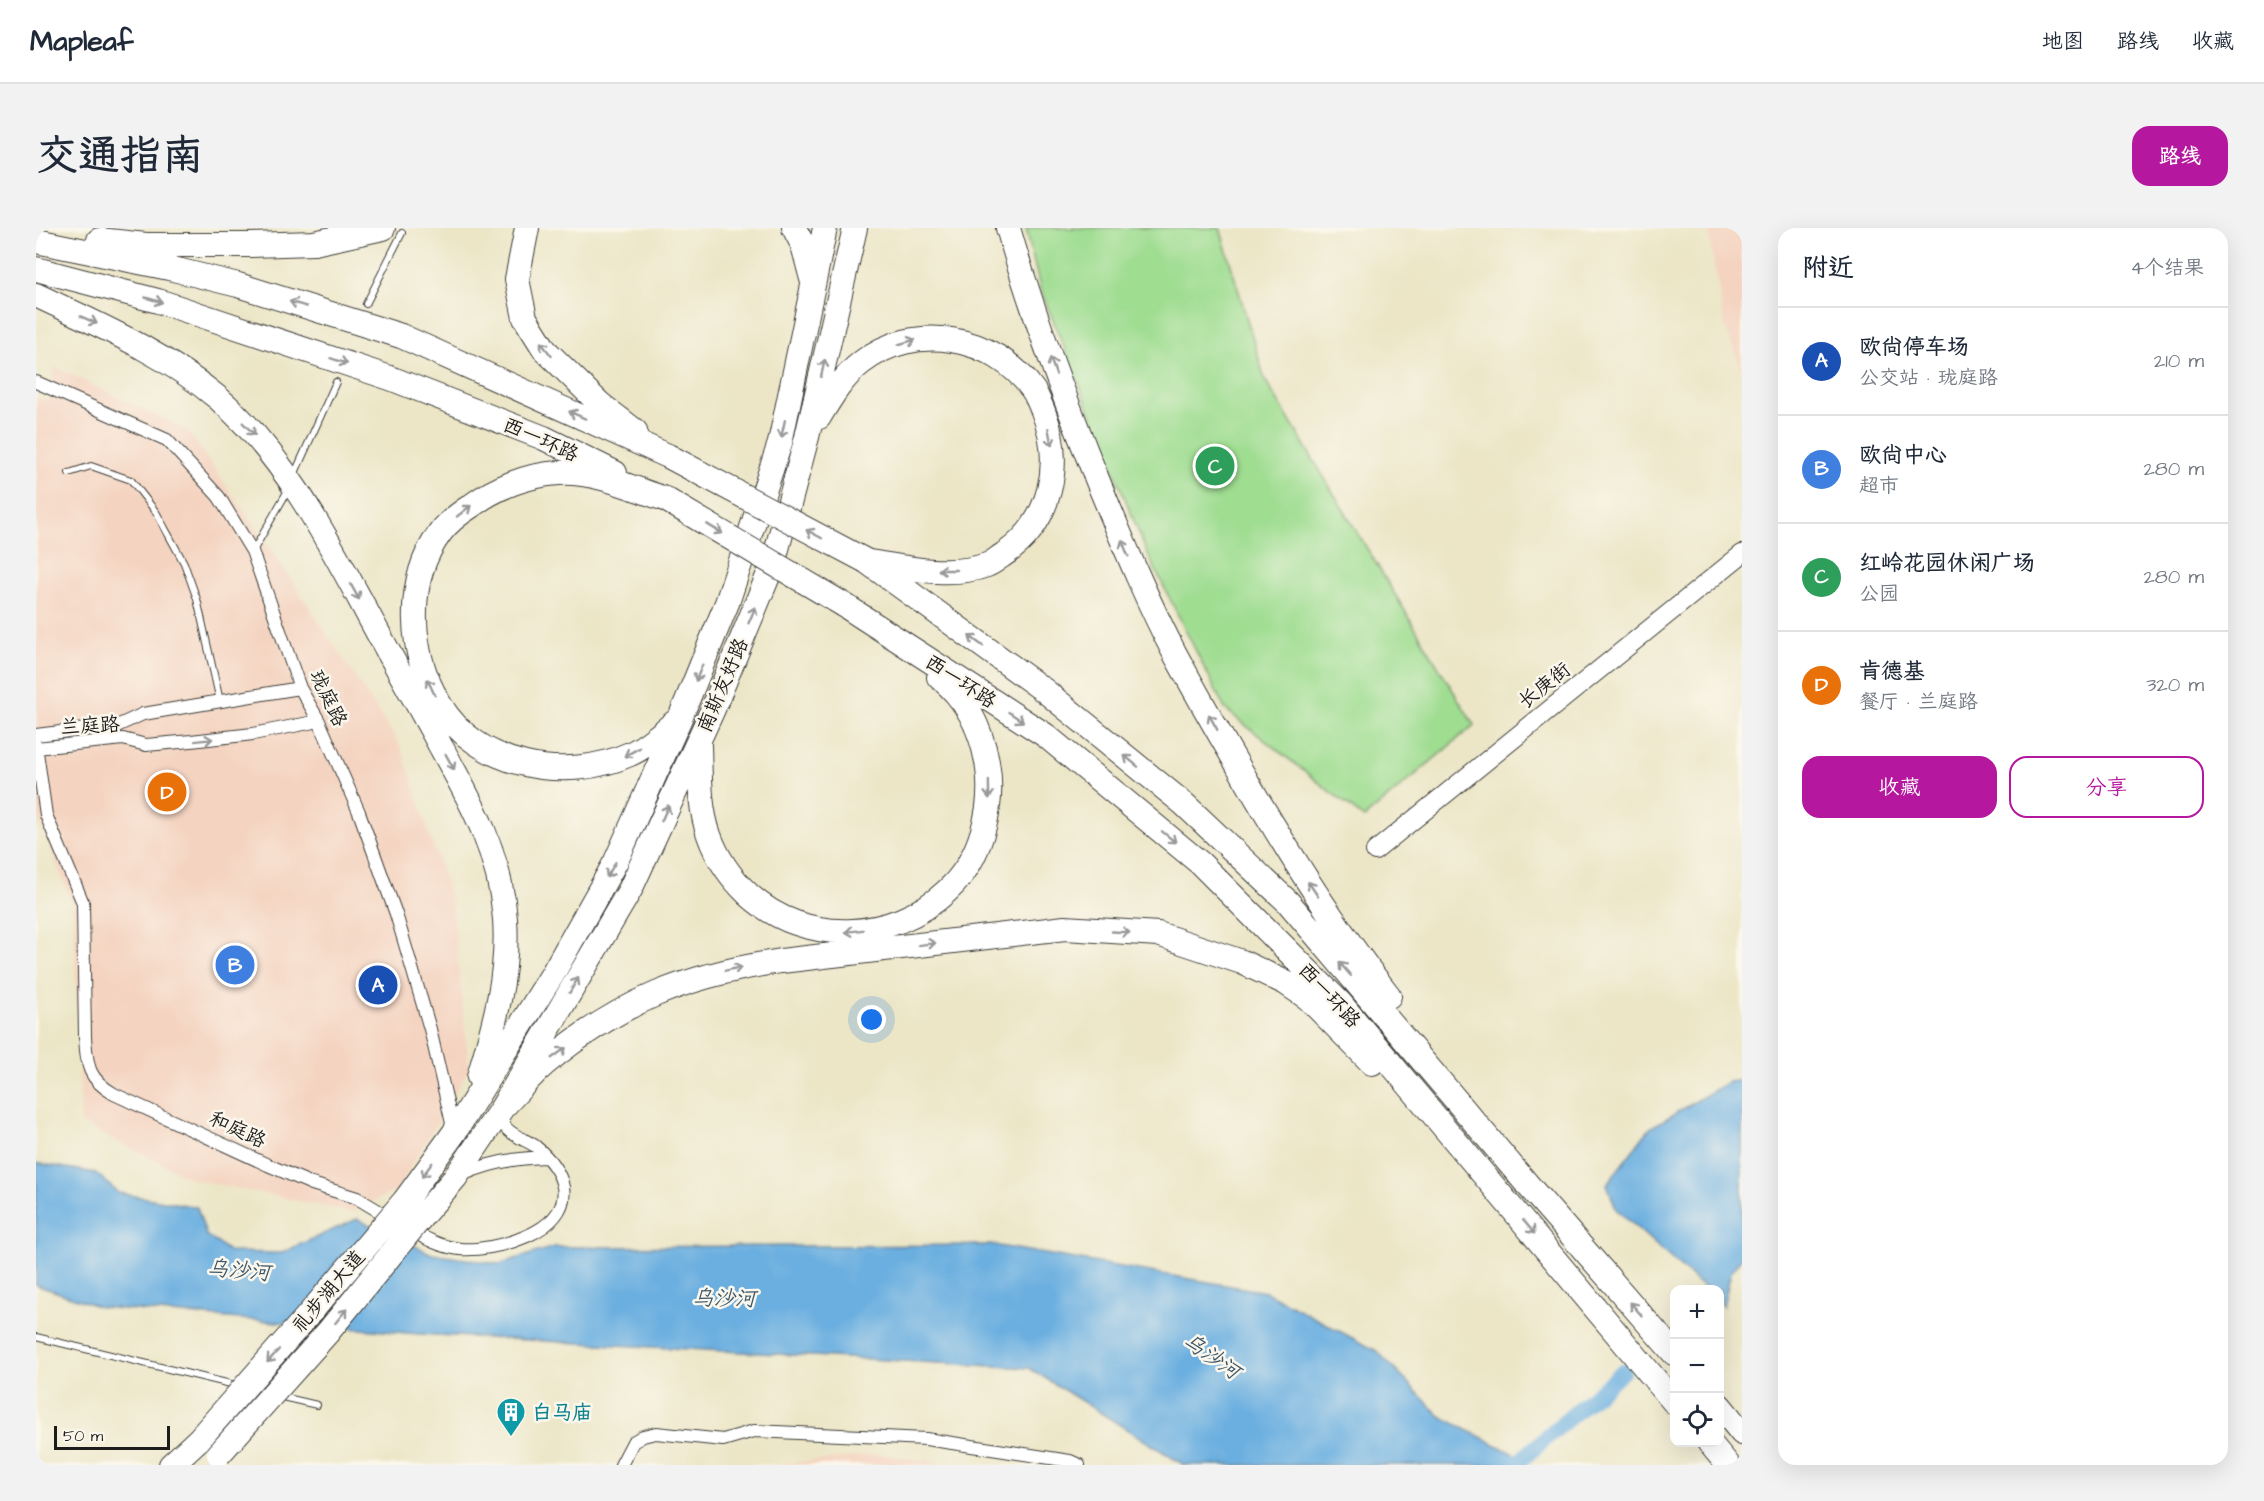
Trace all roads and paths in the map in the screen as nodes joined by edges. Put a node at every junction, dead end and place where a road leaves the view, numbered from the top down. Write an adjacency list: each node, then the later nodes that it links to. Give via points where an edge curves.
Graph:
1 (527, 228): 16 (highway, one-way to 1, via 577,383 545,350 525,318 517,279)
2 (794, 228): 10 (highway)
3 (825, 228): 10 (highway, 南斯友好路)
4 (855, 228): 15 (highway, 南斯友好路, one-way to 4)
5 (1008, 228): 38 (highway, one-way to 5, via 1363,964 1304,877 1180,663 1132,566 1074,423)
6 (392, 230): 7 (highway, via 314,243 251,245 146,245); 12 (lane)
7 (36, 233)
8 (36, 241): 16 (highway, 西一环路, one-way to 8, via 402,336 238,285)
9 (36, 269): 20 (highway, 西一环路, one-way to 20, via 158,301 390,378 544,438)
10 (813, 284): 27 (highway, 南斯友好路, one-way to 27, via 780,443 727,603)
11 (36, 295): 33 (highway, one-way to 33, via 118,333 172,365 218,399 259,440 326,539 476,811 498,876 505,918 506,961 498,1011)
12 (366, 304)
13 (336, 382): 18 (lane)
14 (37, 386): 21 (street, 珑庭路, via 167,440 219,497)
15 (807, 437): 23 (highway, one-way to 23, via 836,389 860,363 885,348 916,339 946,338 981,347 1014,369 1034,391 1047,422 1053,452 1050,490 1038,520 1018,545 988,565 954,571 915,570); 30 (highway, 南斯友好路, one-way to 15, via 773,564)
16 (668, 456): 23 (highway, 西一环路, one-way to 16, bridge)
17 (69, 473): 26 (lane, via 90,466 131,480 156,512 194,590)
18 (295, 473)
19 (286, 492): 21 (lane)
20 (665, 499): 24 (highway, 西一环路, one-way to 24, bridge); 27 (highway, one-way to 20, via 632,753 602,765 543,768 512,761 483,747 440,706 418,650 414,619 417,584 427,557 441,532 481,498 532,477 561,473 595,477)
21 (252, 551): 25 (street, 珑庭路)
22 (1742, 554): 32 (street, 长庚街)
23 (866, 561): 38 (highway, 西一环路, one-way to 23, via 1288,902 1184,804 1045,691)
24 (844, 605): 30 (highway, one-way to 30, via 946,683 969,711 983,738 989,804 981,837 968,866 948,891 920,912 880,928 842,933 806,928 779,917 737,884 708,835 701,801); 39 (highway, 西一环路, one-way to 39, via 1046,735 1200,863 1340,1003)
25 (300, 688): 26 (street); 28 (street, 珑庭路)
26 (220, 701): 29 (street, via 143,714 119,725)
27 (680, 718): 33 (highway, 南斯友好路, one-way to 33, via 616,861 552,975)
28 (319, 721): 31 (street, 兰庭路, one-way to 28, via 123,739 146,745 253,734); 35 (street, 珑庭路, via 359,812 396,914 430,1029)
29 (36, 735)
30 (698, 740): 34 (highway, 南斯友好路, one-way to 30, via 630,890)
31 (36, 747): 36 (street, 和庭路, via 46,815 83,903 87,1059 91,1074 101,1086 268,1165 357,1198 433,1243 461,1249 503,1246 550,1222 564,1190 560,1176)
32 (1375, 851)
33 (471, 1105): 35 (highway, 礼步湖大道)
34 (502, 1108): 36 (street, 和庭路, via 504,1126); 37 (highway, 礼步湖大道); 39 (highway, one-way to 39, via 546,1063 612,1016 642,999 735,968 1065,928 1158,934 1242,962 1308,998)
35 (454, 1133): 50 (highway, 礼步湖大道, one-way to 50, bridge, via 406,1199 310,1313 199,1439)
36 (545, 1157): 37 (street, via 502,1162)
37 (455, 1178): 49 (highway, 礼步湖大道, one-way to 37, bridge, via 328,1332)
38 (1533, 1191): 41 (highway, 西一环路, one-way to 38)
39 (1506, 1199): 44 (highway, 西一环路, one-way to 44)
40 (36, 1337): 42 (lane)
41 (1670, 1348)
42 (252, 1389)
43 (263, 1392): 45 (lane)
44 (1670, 1397)
45 (317, 1405)
46 (1724, 1412): 47 (highway)
47 (1742, 1433)
48 (1712, 1447): 53 (highway)
49 (214, 1460)
50 (171, 1465)
51 (621, 1465): 52 (street, via 633,1443 643,1436 656,1433 723,1440 754,1431 926,1439)
52 (1079, 1465)
53 (1728, 1465)

